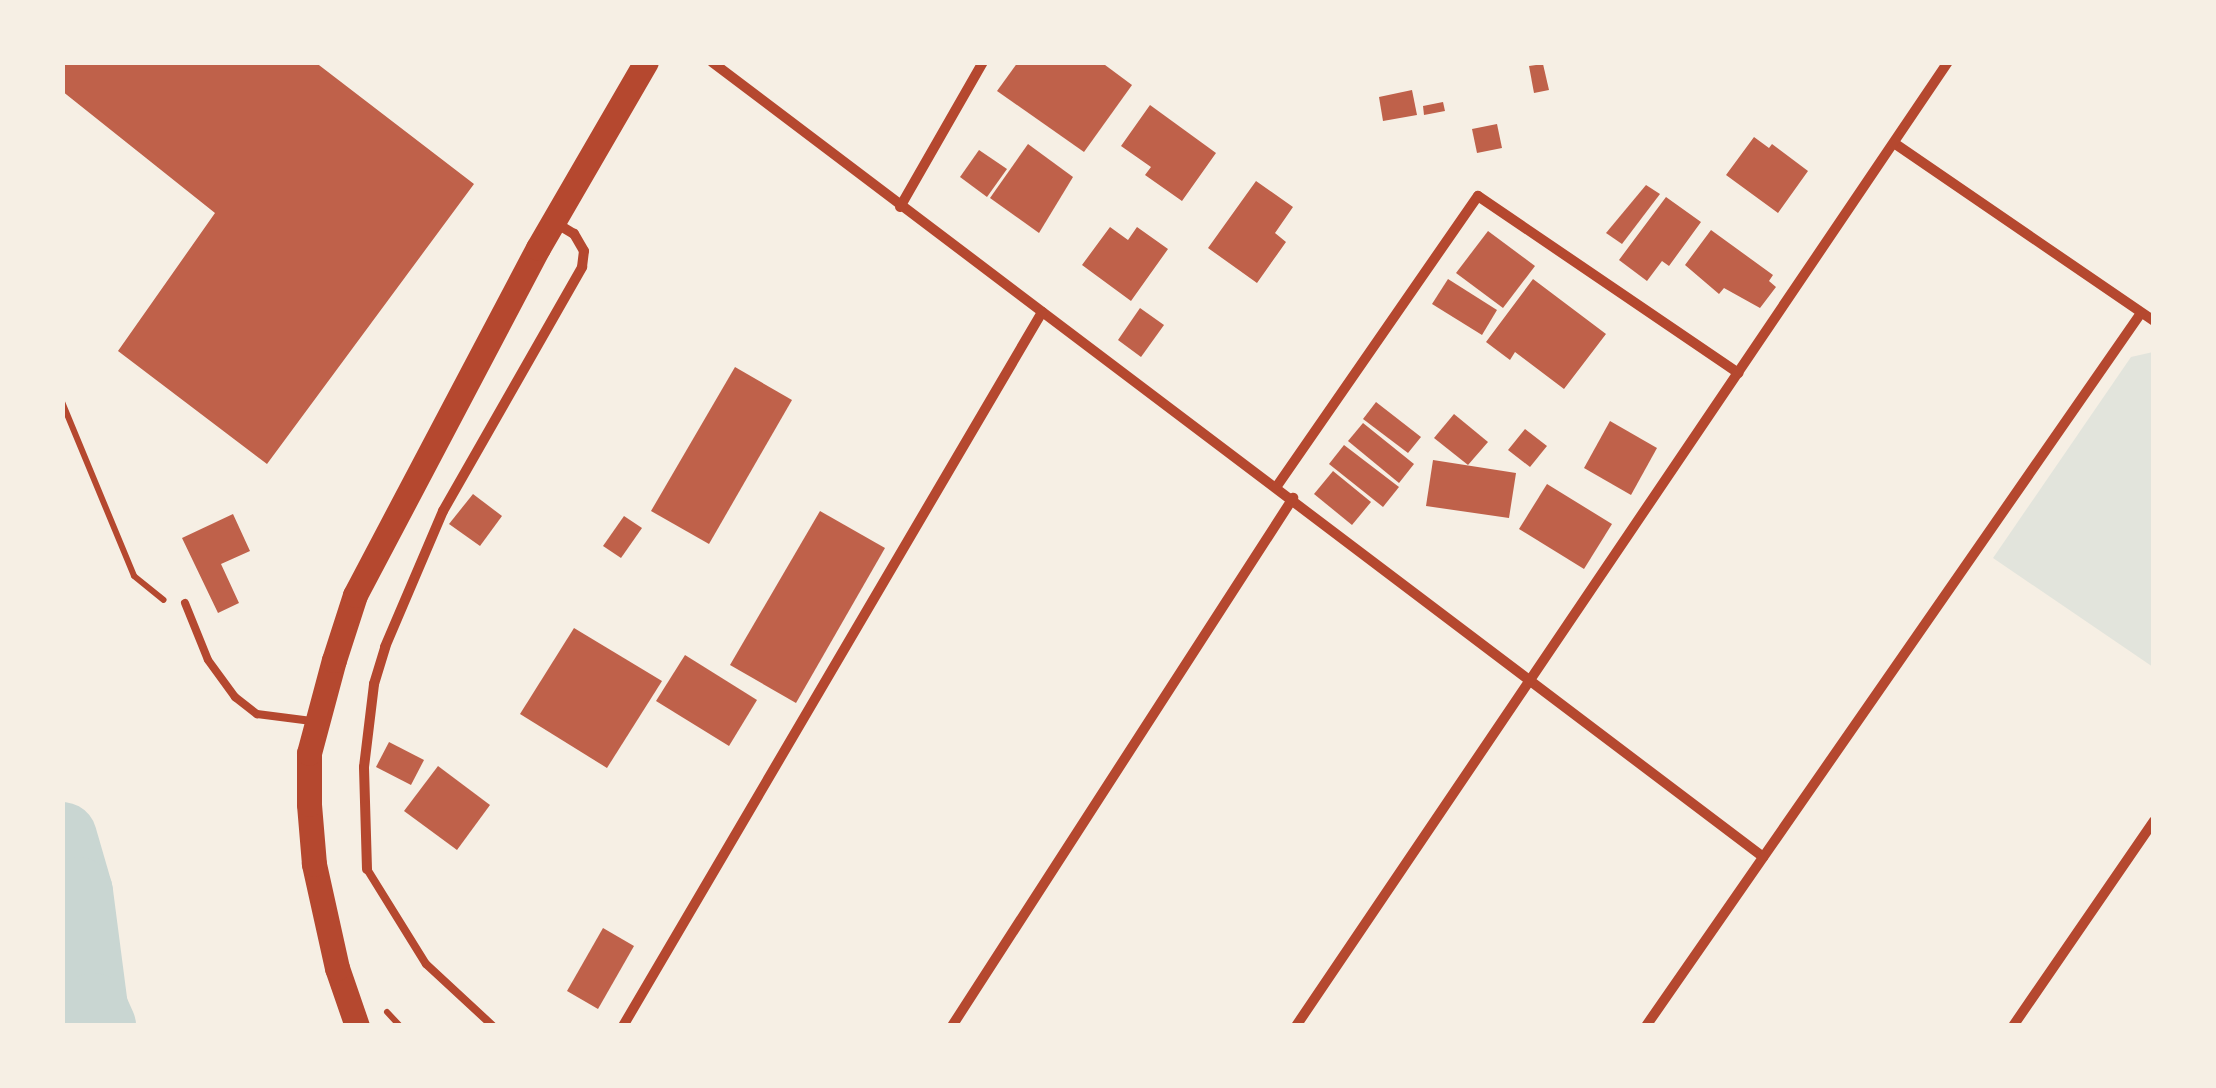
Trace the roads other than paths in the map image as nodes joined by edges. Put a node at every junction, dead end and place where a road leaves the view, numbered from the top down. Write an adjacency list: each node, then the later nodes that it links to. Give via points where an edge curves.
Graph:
1 (646, 62): 7 (main road)
2 (712, 62): 6 (street)
3 (984, 62): 6 (street)
4 (1948, 62): 5 (street)
5 (1894, 143): 9 (street); 11 (street)
6 (900, 207): 8 (street)
7 (554, 222): 16 (main road, via 356,595); 19 (street, via 574,234 584,251 582,267 444,511 380,665 364,767)
8 (1042, 312): 12 (street); 22 (street)
9 (2141, 312): 10 (street); 18 (street)
10 (2154, 322)
11 (1738, 373): 12 (street, via 1478,196); 15 (street)
12 (1277, 486): 13 (street)
13 (1293, 498): 15 (street); 23 (street)
14 (184, 604): 16 (lane, via 208,660 234,697 257,714)
15 (1530, 680): 18 (street); 24 (street)
16 (316, 722): 20 (main road, via 309,752 314,864)
17 (2154, 821): 26 (street)
18 (1763, 858): 25 (street)
19 (367, 869): 21 (lane, via 426,964)
20 (357, 1026)
21 (493, 1026)
22 (623, 1026)
23 (952, 1026)
24 (1296, 1026)
25 (1646, 1026)
26 (2013, 1026)

